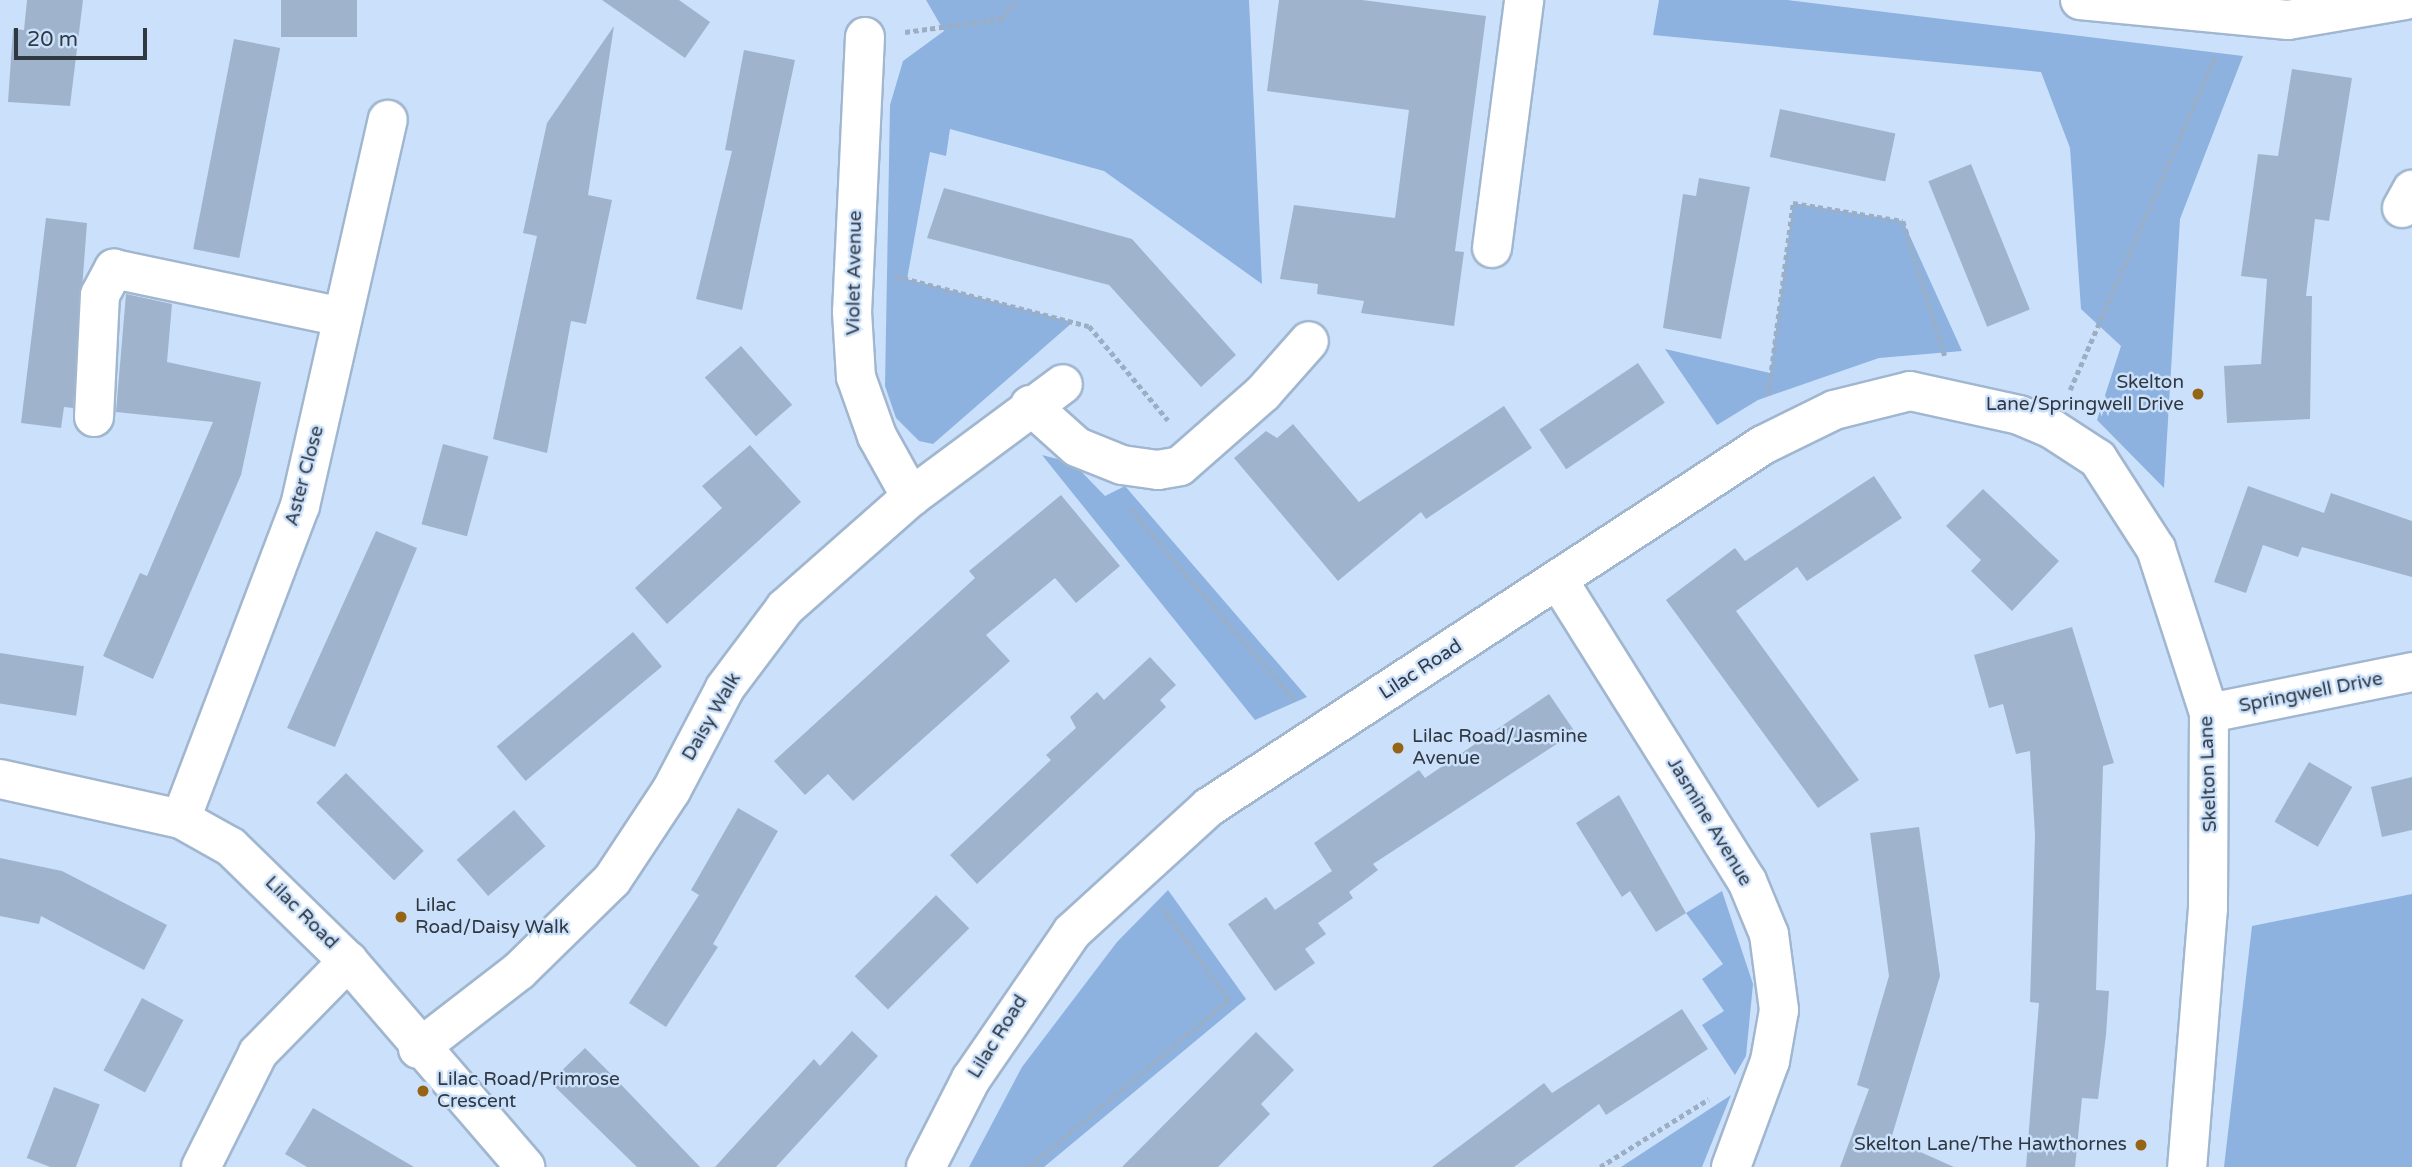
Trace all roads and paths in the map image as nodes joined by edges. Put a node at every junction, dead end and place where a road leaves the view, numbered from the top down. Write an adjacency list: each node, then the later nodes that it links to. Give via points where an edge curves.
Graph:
1 (1018, 0): 7 (path, via 1000,19)
2 (1524, 0): 9 (street)
3 (2080, 0): 5 (street)
4 (2404, 0): 5 (street, via 2343,15); 6 (street)
5 (2232, 19): 17 (path)
6 (2412, 30)
7 (865, 37): 10 (street, Violet Avenue)
8 (388, 120): 11 (street, Aster Close)
9 (1492, 248)
10 (853, 265): 19 (path, via 1089,326); 20 (street, Violet Avenue, via 856,377 877,436)
11 (342, 317): 16 (street, via 114,269 100,295); 27 (street, Aster Close, via 300,506)
12 (1309, 341): 19 (street)
13 (1063, 384): 15 (street, Daisy Walk)
14 (1945, 396): 17 (street, Lilac Road); 18 (street, Lilac Road, via 1910,391 1871,397); 18 (path, via 1945,340 1903,221 1793,203)
15 (1030, 405): 19 (street, via 1077,447 1122,465 1158,470); 20 (street, Daisy Walk)
16 (94, 417)
17 (2052, 429): 24 (street, Skelton Lane, via 2098,459 2134,509 2156,549)
18 (1763, 445): 22 (street, Lilac Road)
19 (1196, 454)
20 (911, 497): 30 (street, Daisy Walk, via 785,608 725,688 671,790 612,880 519,971)
21 (1123, 500): 25 (path)
22 (1558, 580): 25 (street, Lilac Road); 37 (street, Jasmine Avenue, via 1747,881 1769,933 1777,977 1774,1036)
23 (2412, 672): 24 (street, Springwell Drive)
24 (2209, 713): 38 (street, Skelton Lane, via 2208,908)
25 (1323, 734): 28 (street, Lilac Road, via 1209,807)
26 (0, 779): 27 (street, Lilac Road)
27 (181, 819): 29 (street, Lilac Road, via 231,847)
28 (1135, 870): 34 (street, Lilac Road, via 1035,979 971,1079); 35 (path, via 1228,1000)
29 (348, 961): 30 (street, Lilac Road); 32 (street, via 258,1053)
30 (418, 1049): 33 (street, Lilac Road)
31 (1714, 1097): 36 (path)
32 (201, 1167)
33 (525, 1167)
34 (926, 1167)
35 (1029, 1167)
36 (1600, 1167)
37 (1731, 1167)
38 (2187, 1167)

